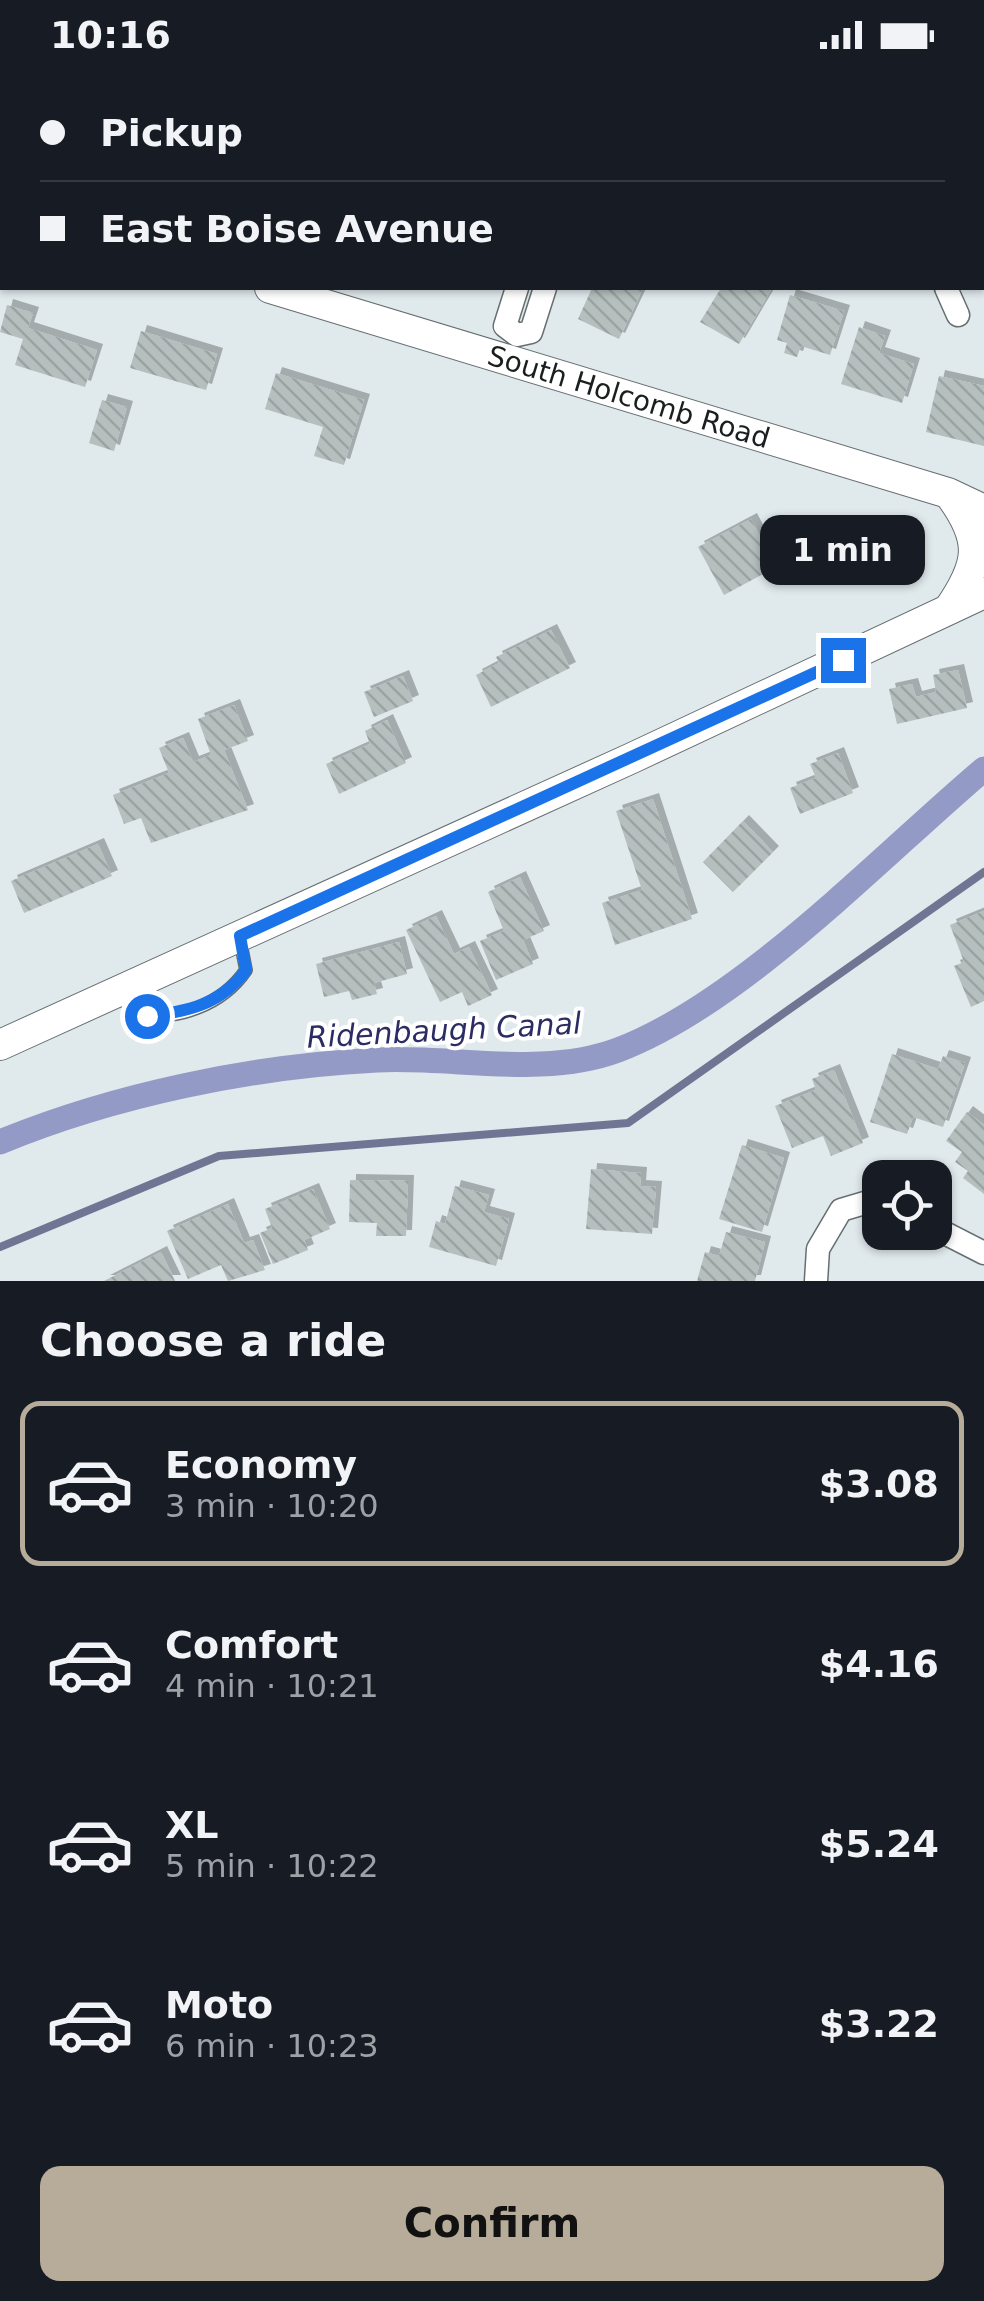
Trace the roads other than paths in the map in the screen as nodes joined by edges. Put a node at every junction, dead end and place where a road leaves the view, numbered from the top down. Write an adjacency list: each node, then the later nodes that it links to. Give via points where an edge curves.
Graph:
1 (278, 290): 6 (street, South Holcomb Road)
2 (516, 290): 6 (street, via 505,326)
3 (544, 290): 6 (street, via 531,332)
4 (947, 290): 5 (street)
5 (958, 315)
6 (513, 347): 7 (street, South Holcomb Road)
7 (948, 493): 8 (street, South Holcomb Road); 10 (street, via 966,515 977,546 973,574)
8 (984, 510)
9 (984, 593): 10 (street)
10 (948, 610): 11 (street)
11 (240, 936): 12 (street); 12 (lane, via 246,970 223,996 184,1012 147,1016 128,1009)
12 (118, 992): 13 (street)
13 (0, 1045)
14 (862, 1204): 17 (street, via 842,1210 818,1249)
15 (952, 1237): 16 (street)
16 (984, 1253)
17 (816, 1281)

